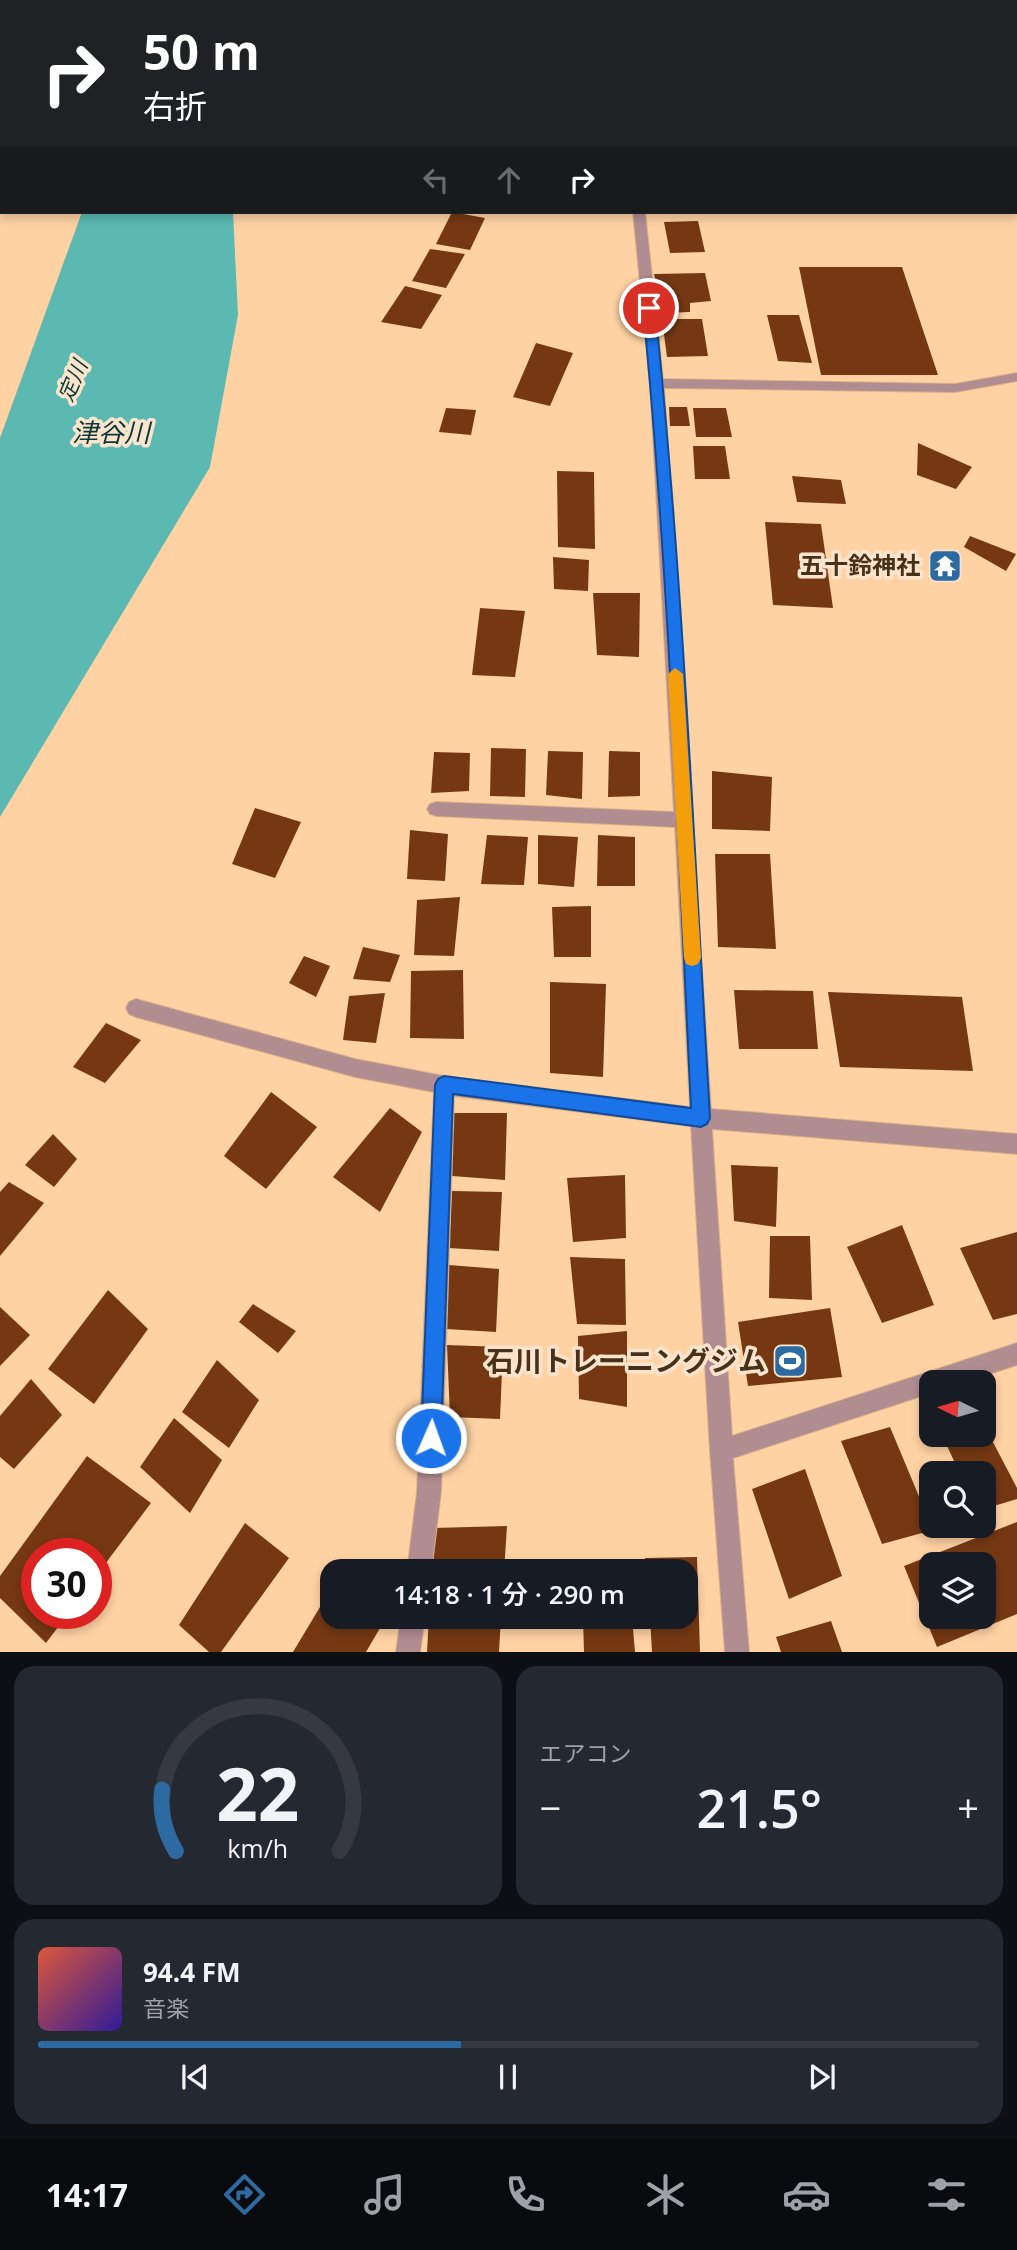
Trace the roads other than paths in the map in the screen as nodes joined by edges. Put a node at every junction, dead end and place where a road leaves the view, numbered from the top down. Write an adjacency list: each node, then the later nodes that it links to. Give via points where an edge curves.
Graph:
1 (639, 214): 3 (street)
2 (1017, 377): 3 (street, via 955,388)
3 (657, 383): 5 (street)
4 (436, 809): 5 (street)
5 (685, 820): 8 (street)
6 (135, 1008): 7 (street, via 355,1068)
7 (444, 1085): 8 (street); 12 (street, via 429,1492)
8 (701, 1118): 9 (street); 11 (street)
9 (1017, 1144)
10 (1017, 1354): 11 (street)
11 (721, 1451): 15 (street)
12 (421, 1559)
13 (411, 1629): 14 (street)
14 (408, 1651)
15 (737, 1651)

